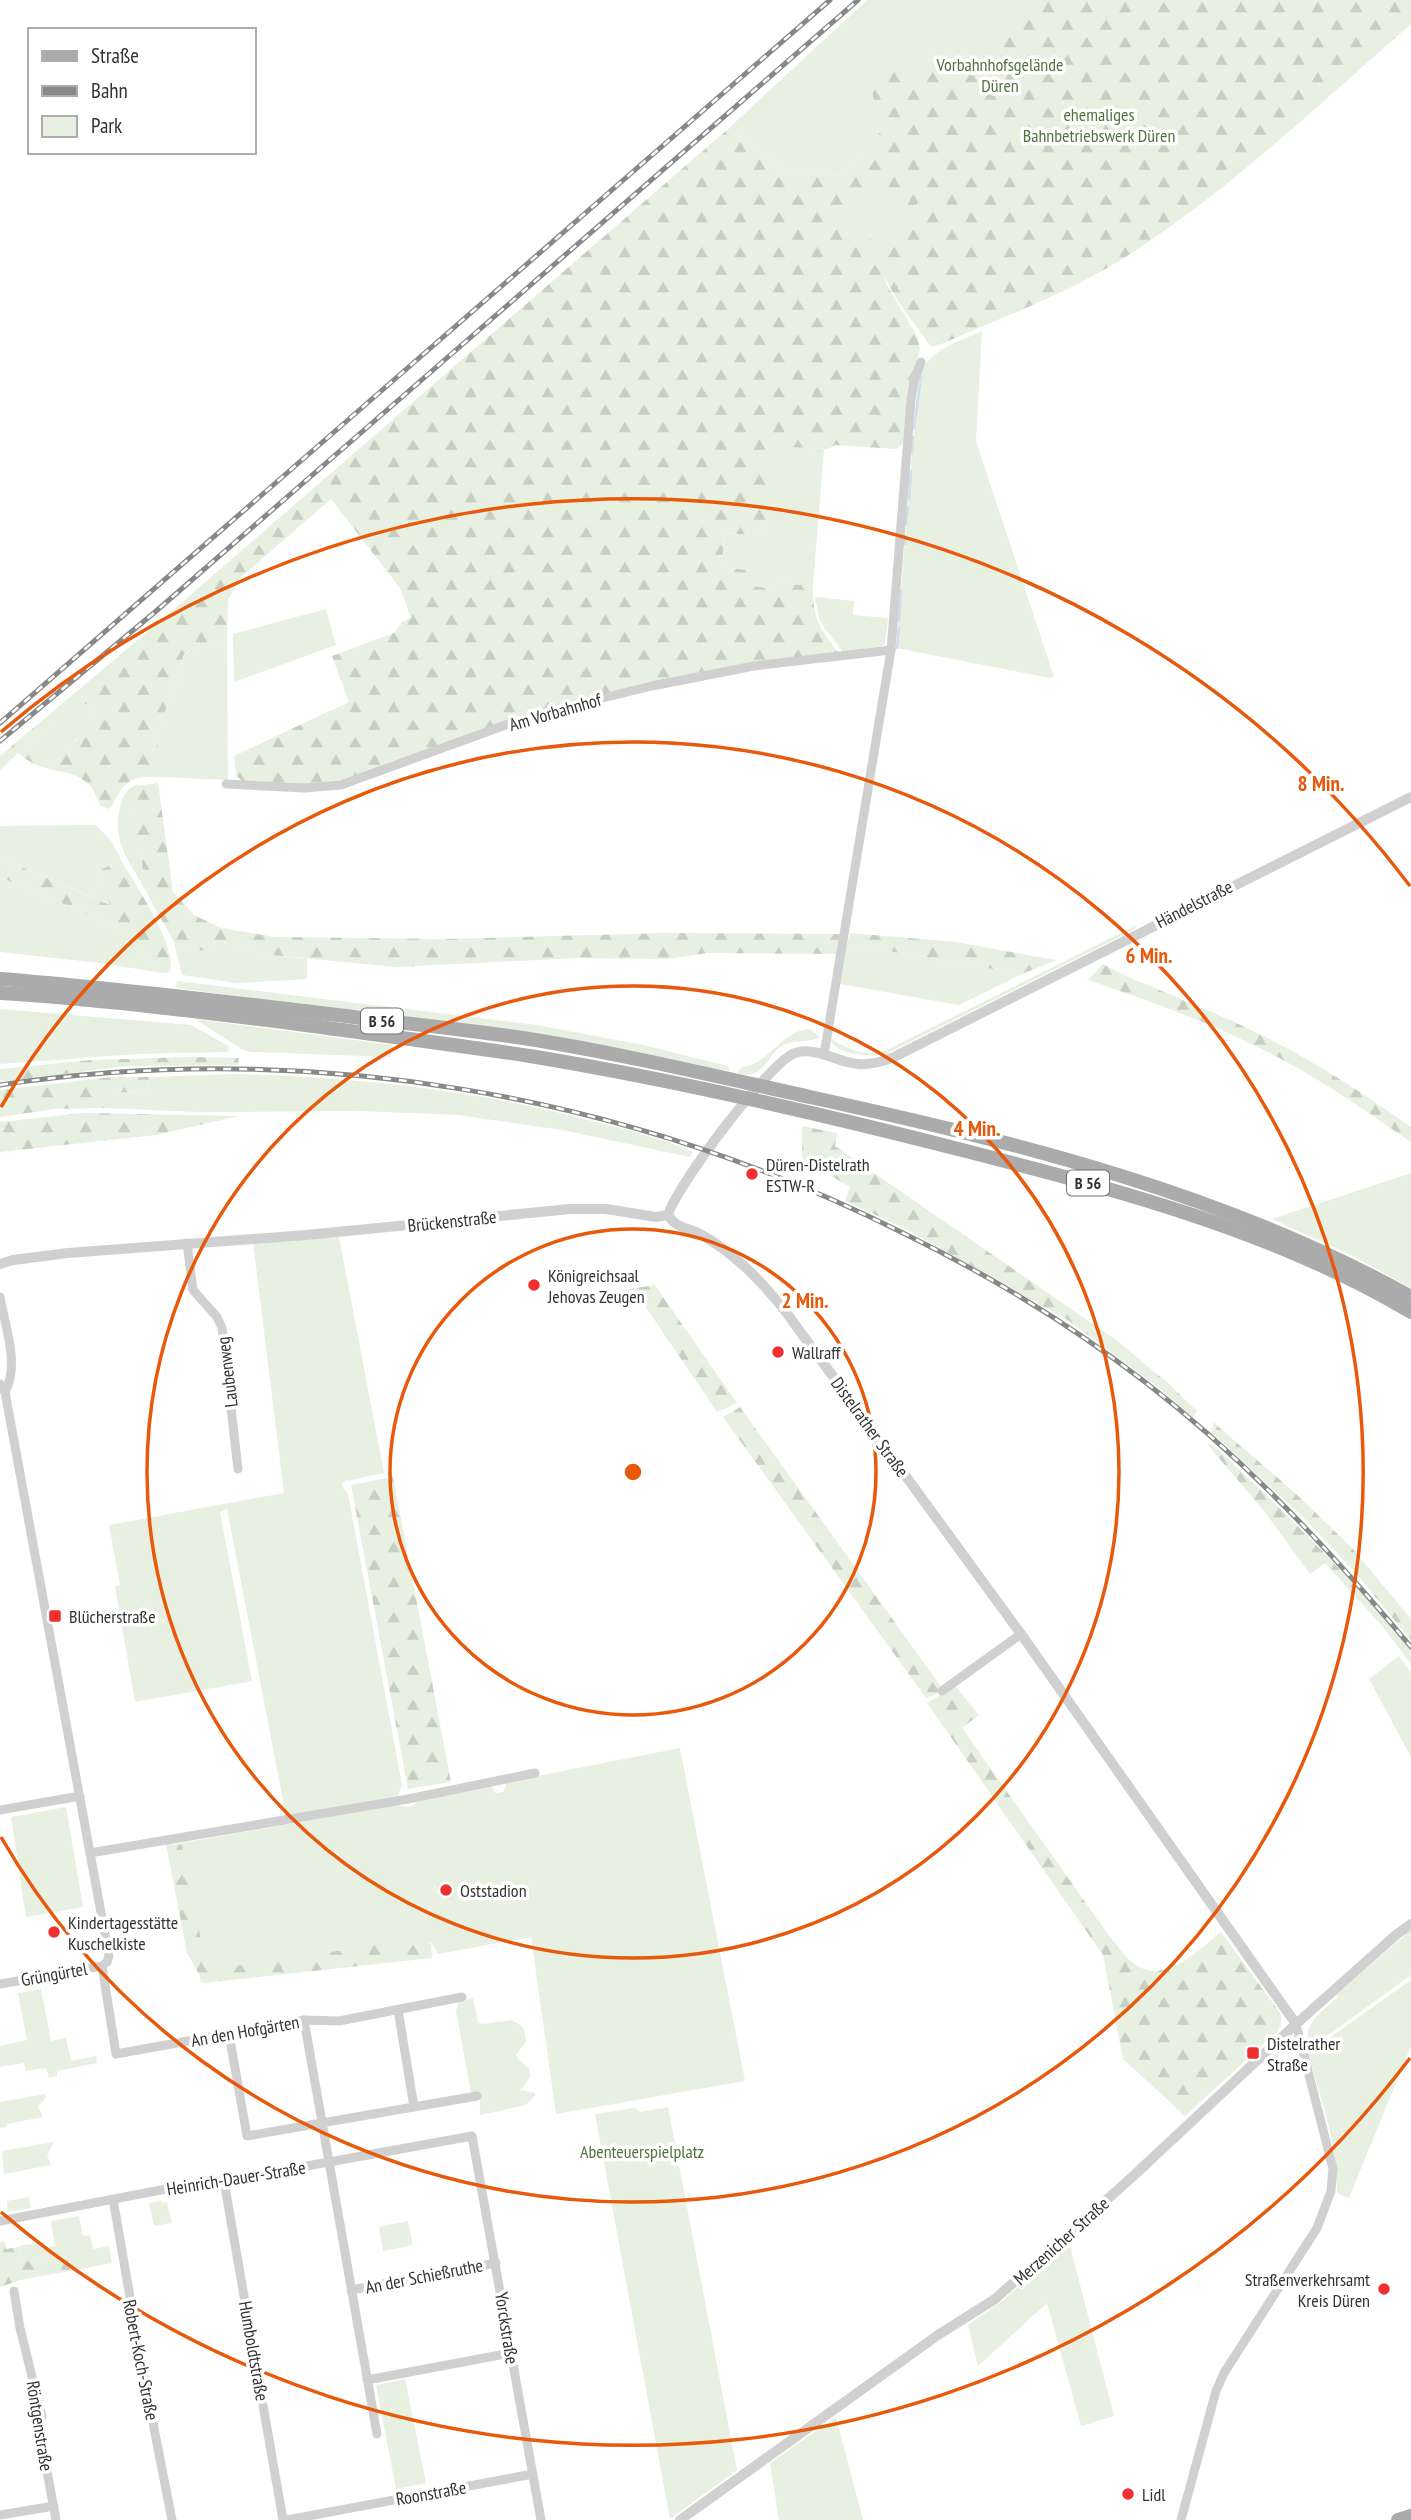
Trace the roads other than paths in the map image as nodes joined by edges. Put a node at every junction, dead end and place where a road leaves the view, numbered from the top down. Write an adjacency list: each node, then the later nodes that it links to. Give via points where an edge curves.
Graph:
1 (921, 362): 2 (street, via 911,400)
2 (891, 650): 3 (street, Am Vorbahnhof, via 754,666 578,704 341,785); 7 (street)
3 (226, 784)
4 (1411, 796): 7 (street, Händelstraße, via 894,1057 856,1064)
5 (0, 979): 8 (main road, B 56, via 105,987 526,1039)
6 (0, 993): 9 (main road, B 56, via 105,1000 410,1038)
7 (824, 1055): 8 (street, via 795,1053 780,1062)
8 (760, 1086): 9 (street); 14 (main road, B 56, via 1006,1142 1127,1178 1289,1235)
9 (749, 1099): 10 (street, via 687,1178); 15 (main road, B 56, via 926,1140 1135,1197 1282,1249)
10 (668, 1216): 11 (street, Brückenstraße, via 570,1209); 18 (street, Distelrather Straße, via 671,1222 721,1247 764,1285)
11 (187, 1243): 12 (street, Brückenstraße); 17 (street, Laubenweg, via 193,1290 222,1328)
12 (0, 1264)
13 (0, 1297): 16 (street, via 13,1368 11,1380)
14 (1411, 1297)
15 (1411, 1312)
16 (2, 1389): 21 (street)
17 (238, 1469)
18 (1021, 1634): 19 (street); 30 (street, Distelrather Straße)
19 (942, 1691)
20 (535, 1773): 23 (street)
21 (80, 1796): 22 (street); 23 (street)
22 (0, 1810)
23 (90, 1853): 25 (street, via 109,1956)
24 (1411, 1924): 30 (street, Merzenicher Straße)
25 (105, 1964): 26 (street, Grüngürtel); 31 (street, An den Hofgärten, via 116,2054)
26 (0, 1984)
27 (462, 1997): 28 (street, An den Hofgärten)
28 (398, 2010): 29 (street, An den Hofgärten, via 339,2021); 33 (street)
29 (304, 2020): 31 (street, An den Hofgärten); 34 (street, An der Schießruthe)
30 (1296, 2024): 55 (street, Merzenicher Straße, via 995,2299); 56 (street, via 1333,2169 1331,2191 1317,2228 1224,2373)
31 (229, 2034): 34 (street, via 247,2136)
32 (477, 2096): 33 (street)
33 (414, 2107): 34 (street)
34 (322, 2124): 36 (street, An der Schießruthe)
35 (472, 2136): 36 (street, Heinrich-Dauer-Straße); 41 (street, Yorckstraße)
36 (328, 2162): 37 (street, Heinrich-Dauer-Straße); 42 (street, An der Schießruthe)
37 (224, 2181): 38 (street, Heinrich-Dauer-Straße); 53 (street, Humboldtstraße)
38 (113, 2199): 40 (street, Heinrich-Dauer-Straße); 52 (street, Robert-Koch-Straße)
39 (0, 2211): 40 (street)
40 (0, 2221)
41 (496, 2263): 42 (street, An der Schießruthe); 44 (street, Yorckstraße)
42 (351, 2290): 45 (street, An der Schießruthe)
43 (14, 2291): 48 (street, Röntgenstraße, via 43,2417 39,2428)
44 (511, 2353): 45 (street); 47 (street, Yorckstraße)
45 (368, 2380): 46 (street, An der Schießruthe)
46 (377, 2434)
47 (533, 2474): 53 (street, Roonstraße); 54 (street, Yorckstraße)
48 (54, 2506): 49 (street); 51 (street, Röntgenstraße)
49 (0, 2515)
50 (1411, 2516): 57 (main road)
51 (56, 2520)
52 (172, 2520)
53 (285, 2520)
54 (541, 2520)
55 (680, 2520)
56 (1181, 2520)
57 (1398, 2520)

